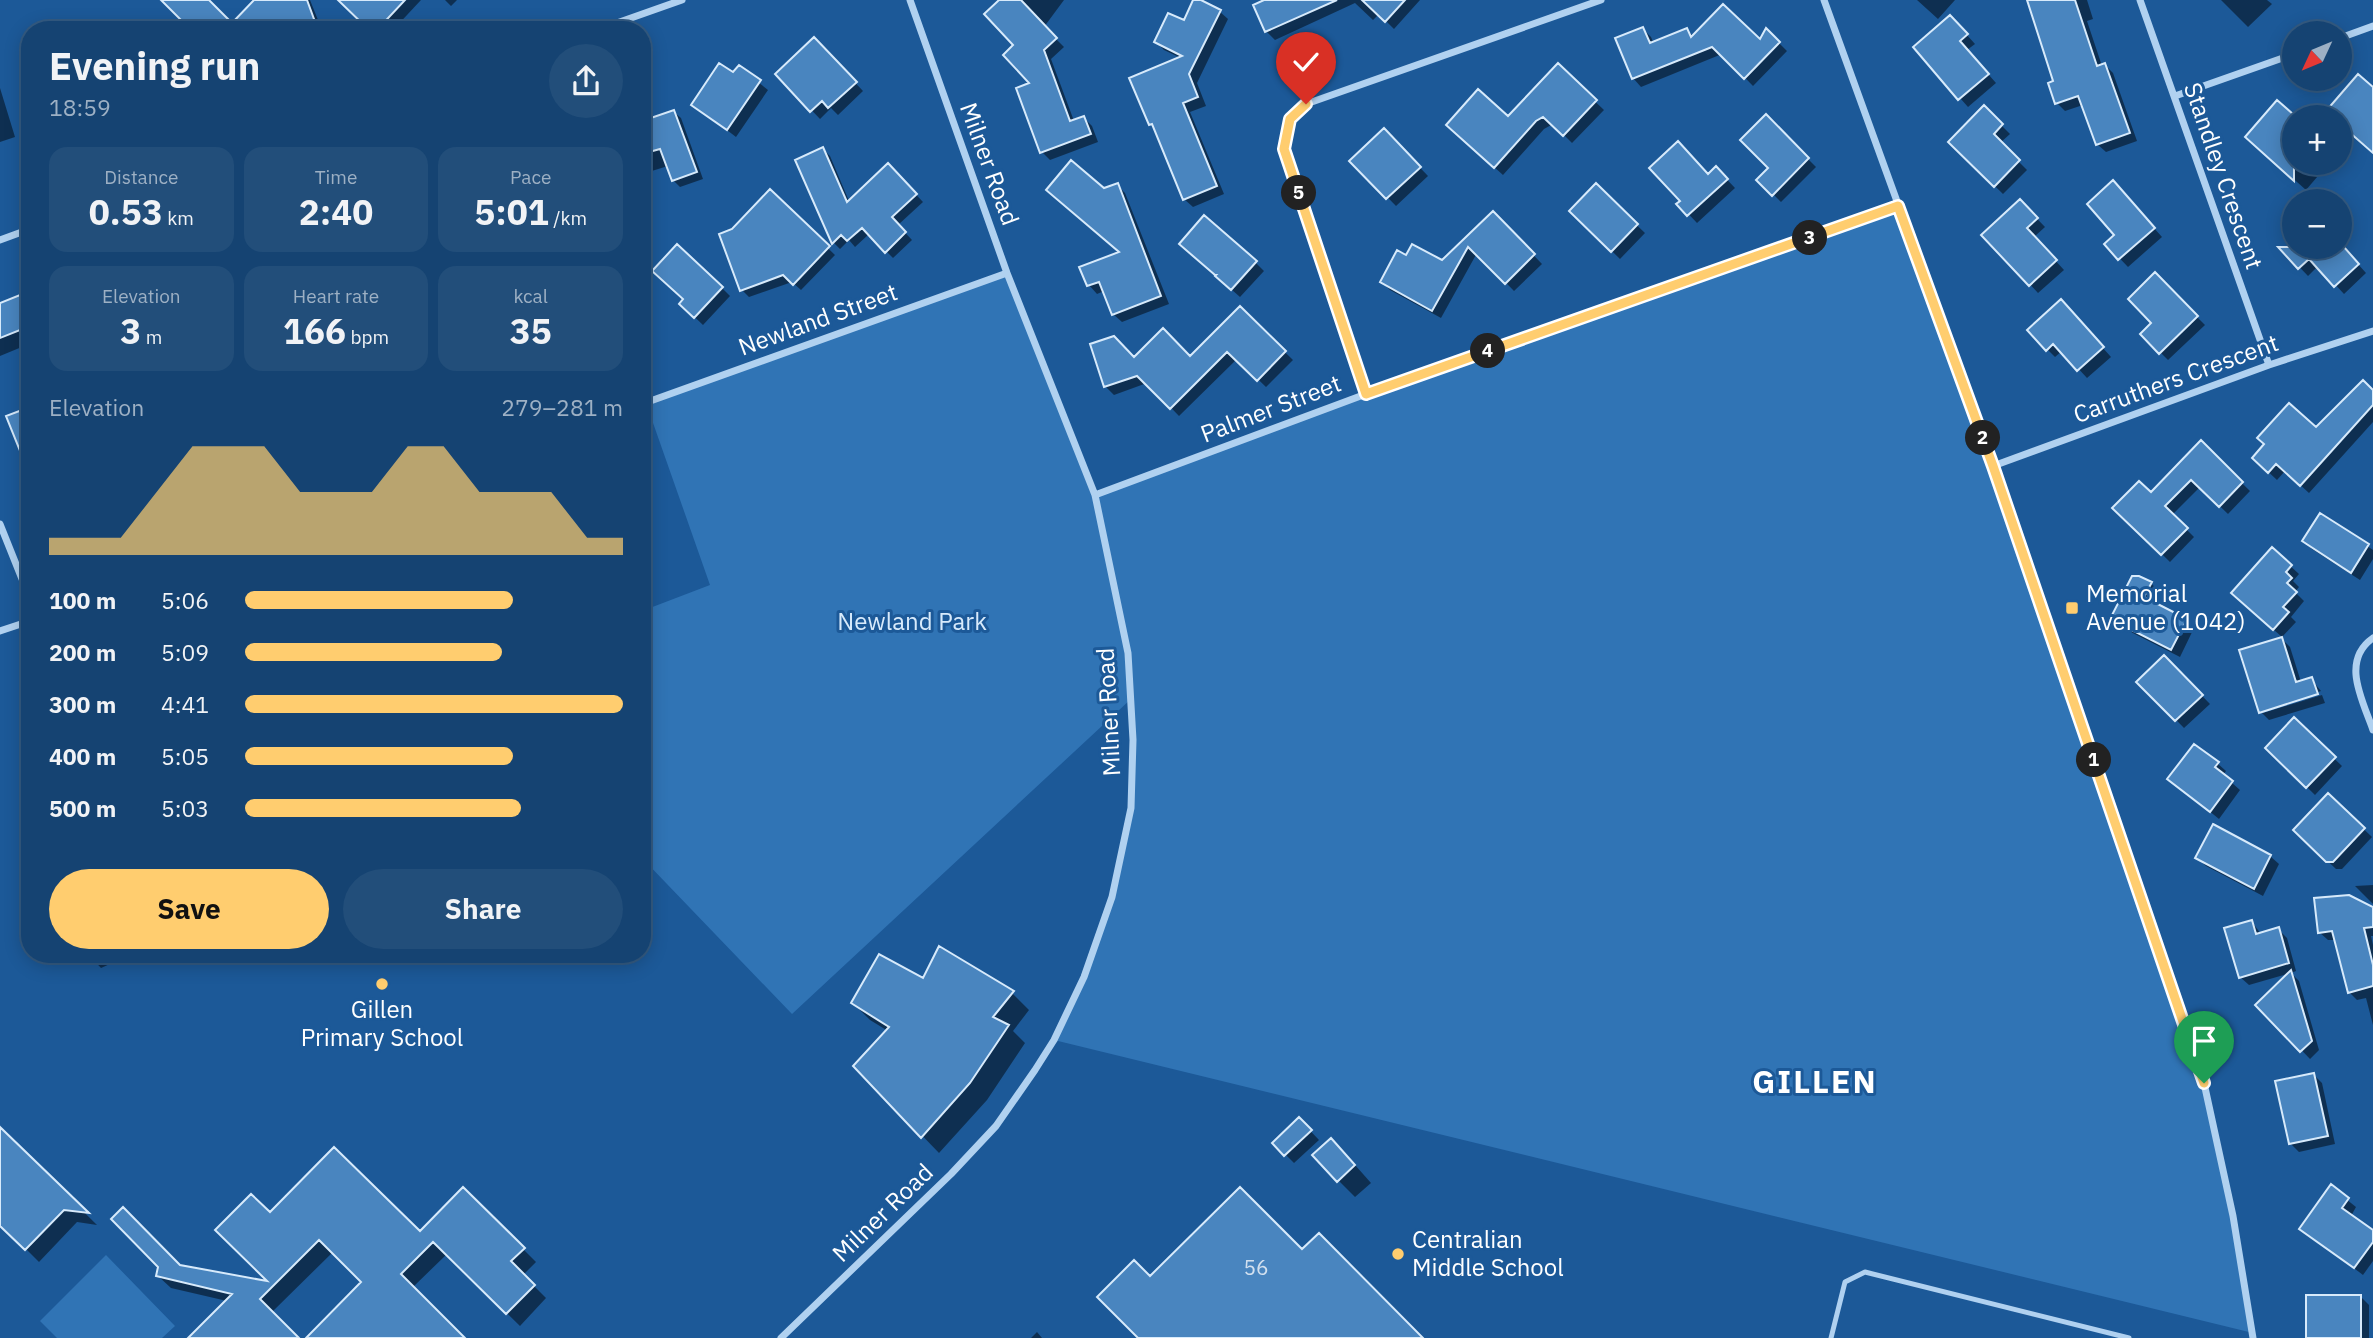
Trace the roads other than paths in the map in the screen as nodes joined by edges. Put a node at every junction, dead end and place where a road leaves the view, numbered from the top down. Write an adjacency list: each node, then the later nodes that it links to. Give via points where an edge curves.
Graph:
1 (682, 0): 6 (street)
2 (910, 0): 14 (street, Milner Road)
3 (1601, 0): 17 (street, via 1306,104 1290,119 1284,149)
4 (1824, 0): 11 (street)
5 (2140, 0): 10 (street, Standley Crescent)
6 (622, 21)
7 (2373, 26): 8 (street)
8 (2352, 34)
9 (2282, 58): 10 (street)
10 (2175, 96): 16 (street, Standley Crescent)
11 (1898, 206): 17 (street, Palmer Street); 19 (street)
12 (21, 232): 13 (street)
13 (0, 240)
14 (1007, 272): 18 (street, Newland Street); 20 (street, Milner Road)
15 (2373, 331): 16 (street, Carruthers Crescent)
16 (2269, 365): 19 (street, Carruthers Crescent)
17 (1366, 394): 20 (street, Palmer Street)
18 (651, 401)
19 (1993, 466): 30 (street, via 2204,1083)
20 (1095, 495): 27 (street, Milner Road, via 1128,653 1133,740 1131,808 1112,897 1084,977 1054,1040 996,1126)
21 (0, 524): 22 (street)
22 (21, 576)
23 (21, 624): 24 (street)
24 (0, 631)
25 (2373, 638): 26 (street, via 2360,650 2355,679)
26 (2373, 730)
27 (781, 1338)
28 (1831, 1338): 29 (lane, via 1845,1282 1866,1272)
29 (2129, 1338)
30 (2253, 1338)

